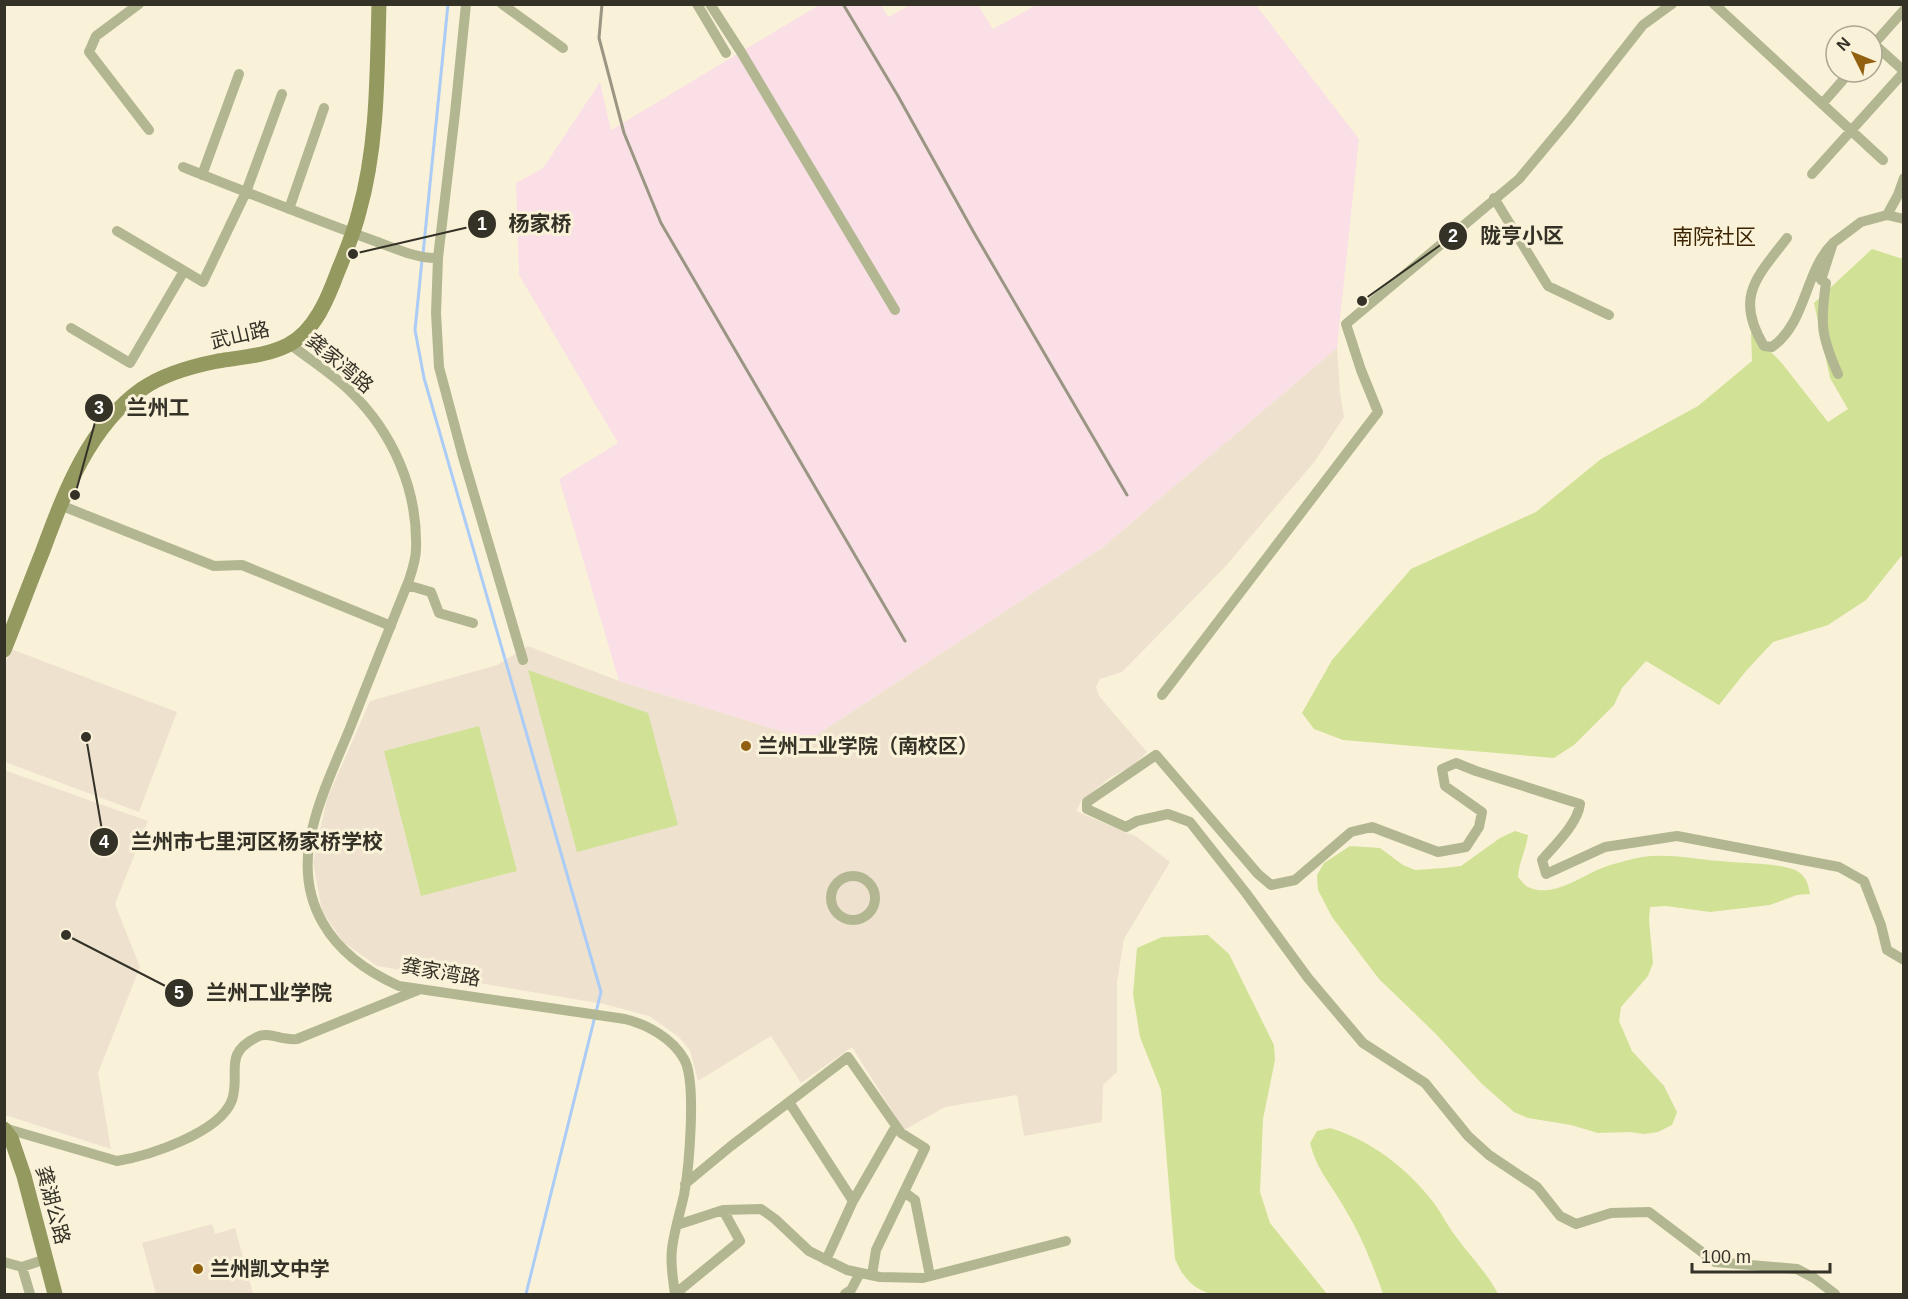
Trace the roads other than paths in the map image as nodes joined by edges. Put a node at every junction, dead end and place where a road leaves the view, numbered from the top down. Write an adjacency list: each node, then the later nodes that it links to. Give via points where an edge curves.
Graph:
1 (139, 4): 20 (street, via 96,36 89,52)
2 (380, 4): 33 (main road, 武山路, via 371,153)
3 (466, 4): 36 (street)
4 (697, 4): 12 (street)
5 (710, 4): 38 (street)
6 (1672, 4): 28 (street, via 1643,25 1519,179)
7 (1713, 4): 18 (street)
8 (510, 7): 11 (street)
9 (1904, 10): 10 (street)
10 (1884, 33)
11 (563, 48)
12 (726, 53)
13 (1884, 55): 14 (street)
14 (1904, 72): 21 (street)
15 (239, 75): 25 (street)
16 (1840, 84): 18 (street)
17 (282, 94): 27 (street)
18 (1822, 104): 21 (street)
19 (324, 108): 29 (street)
20 (150, 130)
21 (1851, 131): 22 (street); 24 (street)
22 (1883, 160)
23 (183, 167): 25 (street)
24 (1812, 174)
25 (202, 175): 27 (street)
26 (1904, 178): 30 (street)
27 (246, 192): 29 (street); 37 (street, via 203,282)
28 (1494, 198): 39 (street, via 1548,286); 49 (street, via 1346,324 1378,412)
29 (289, 209): 33 (street)
30 (1887, 215): 31 (street); 35 (street, via 1861,222)
31 (1904, 219)
32 (117, 231): 37 (street)
33 (352, 233): 36 (street); 41 (main road, 武山路, via 324,304 312,325)
34 (1787, 238): 35 (street, via 1750,295 1749,306 1764,346 1772,347 1783,339 1796,320 1822,254)
35 (1833, 243): 42 (street, via 1821,280 1826,283 1821,314 1825,346)
36 (434, 258): 48 (street, via 439,367)
37 (184, 271): 40 (street, via 130,363)
38 (896, 310)
39 (1609, 315)
40 (71, 328)
41 (290, 344): 43 (main road, 武山路, via 259,355 186,370 142,389 93,442); 44 (street, 龚家湾路, via 351,391 376,419 400,462 413,500 417,551)
42 (1838, 374)
43 (60, 505): 46 (street, via 214,566 242,565); 47 (main road, 武山路)
44 (407, 585): 45 (street, via 431,592 439,613); 46 (street, 龚家湾路)
45 (473, 623)
46 (391, 626): 52 (street, 龚家湾路, via 324,790 312,828 309,884 314,908 344,951 376,976 399,986)
47 (4, 650)
48 (523, 660)
49 (1161, 695)
50 (850, 920): 50 (street, via 866,916 875,902 871,885 857,877 841,880 832,895 836,911)
51 (1904, 960): 73 (street, via 1887,950 1864,881 1839,867 1677,836 1605,847 1546,874 1542,860 1579,814 1580,804 1456,763 1442,769 1445,786 1482,812 1479,827 1466,847 1438,852 1372,827 1351,832 1295,880 1271,885 1156,755 1087,802 1087,809 1126,827 1168,814 1190,822 1308,978 1363,1043 1425,1083 1468,1136 1537,1187 1560,1216 1576,1224 1611,1214 1649,1212 1715,1262 1797,1269)
52 (422, 989): 55 (street, via 297,1040 266,1034 256,1037 234,1057 235,1086 231,1102 221,1116 193,1136 133,1159 106,1159); 56 (street, 龚家湾路, via 644,1024 673,1045 684,1059 692,1089)
53 (789, 1102): 54 (street, via 848,1057); 56 (street); 58 (street)
54 (896, 1126): 57 (street, via 925,1148); 58 (street)
55 (4, 1128): 62 (main road, 龚湖公路, via 18,1159)
56 (685, 1184): 60 (street, 龚家湾路)
57 (904, 1192): 67 (street, via 876,1250); 68 (street, via 915,1200)
58 (853, 1201): 63 (street)
59 (723, 1210): 60 (street); 63 (street, via 761,1209 809,1251); 71 (street, via 740,1241)
60 (677, 1225): 71 (street, 龚家湾路, via 671,1265)
61 (1066, 1241): 68 (street)
62 (46, 1259): 65 (street); 70 (main road, 龚湖公路)
63 (826, 1260): 66 (street)
64 (4, 1262): 65 (street)
65 (22, 1267): 69 (street)
66 (860, 1273): 67 (street); 72 (street)
67 (872, 1275): 68 (street)
68 (930, 1276)
69 (30, 1294)
70 (55, 1294)
71 (675, 1294)
72 (845, 1294)
73 (1835, 1294)

